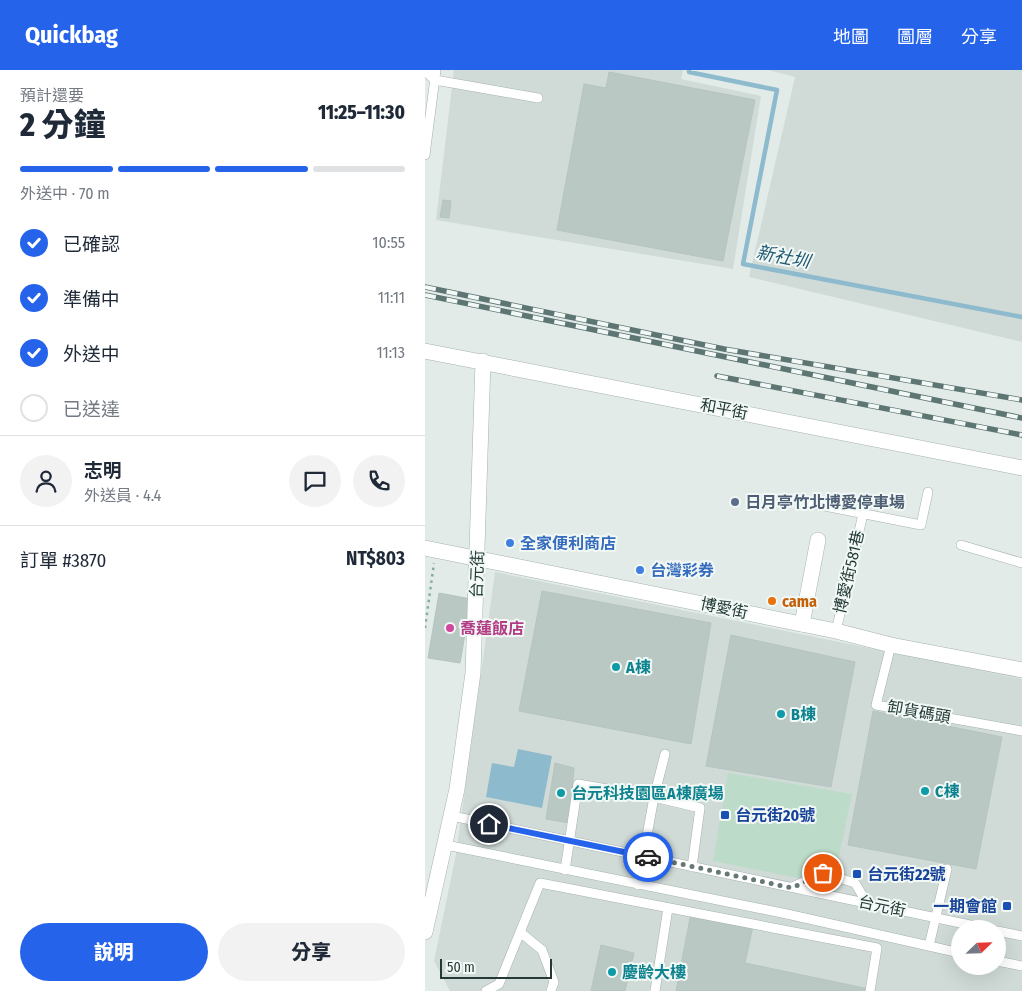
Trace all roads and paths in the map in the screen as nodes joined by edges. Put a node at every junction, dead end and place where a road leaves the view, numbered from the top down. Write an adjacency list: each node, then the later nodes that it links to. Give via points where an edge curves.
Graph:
1 (427, 70): 3 (lane)
2 (436, 70): 3 (lane)
3 (435, 80): 4 (lane); 5 (lane)
4 (538, 98)
5 (425, 154)
6 (425, 351): 7 (street, 和平街)
7 (483, 361): 8 (street, 和平街); 15 (street, 台元街)
8 (1022, 468)
9 (928, 492): 11 (lane, via 921,525)
10 (809, 503): 11 (lane)
11 (863, 514): 19 (lane, 博愛街581巷)
12 (818, 540): 17 (street)
13 (961, 546): 16 (lane)
14 (430, 549): 15 (street, 博愛街); 18 (path)
15 (477, 557): 17 (street, 博愛街); 25 (street, 台元街, via 473,673)
16 (1022, 563)
17 (802, 624): 19 (street, 博愛街)
18 (425, 628)
19 (836, 631): 20 (street, 博愛街)
20 (891, 645): 21 (street, 博愛街); 22 (lane, 卸貨碼頭, via 876,705)
21 (1022, 670)
22 (1022, 731)
23 (665, 754): 24 (lane)
24 (654, 797): 26 (lane, via 578,784); 28 (lane); 29 (lane, via 700,808)
25 (452, 816): 26 (lane, 台元街); 27 (street, 台元街)
26 (569, 841): 28 (lane, 台元街); 31 (lane)
27 (446, 845): 31 (lane, 台元街); 38 (street, 台元街)
28 (644, 857): 29 (lane, 台元街); 32 (lane)
29 (691, 866): 33 (lane, 台元街)
30 (947, 869): 36 (lane)
31 (565, 870): 32 (lane, 台元街)
32 (638, 885): 42 (lane, 台元街)
33 (792, 888): 34 (lane, 台元街); 34 (lane, via 823,873 855,882)
34 (867, 903): 36 (lane, 台元街)
35 (668, 908): 39 (lane, via 541,883); 48 (lane); 49 (lane, via 877,948)
36 (935, 917): 37 (lane, 台元街); 42 (lane)
37 (951, 921)
38 (425, 932)
39 (520, 932): 46 (lane, via 499,984); 47 (lane, via 542,950 554,982)
40 (1006, 933): 41 (lane)
41 (1022, 936)
42 (929, 946): 43 (lane, 台元街)
43 (951, 951)
44 (1006, 963): 45 (lane)
45 (1022, 966)
46 (487, 991)
47 (551, 991)
48 (655, 991)
49 (870, 991)

